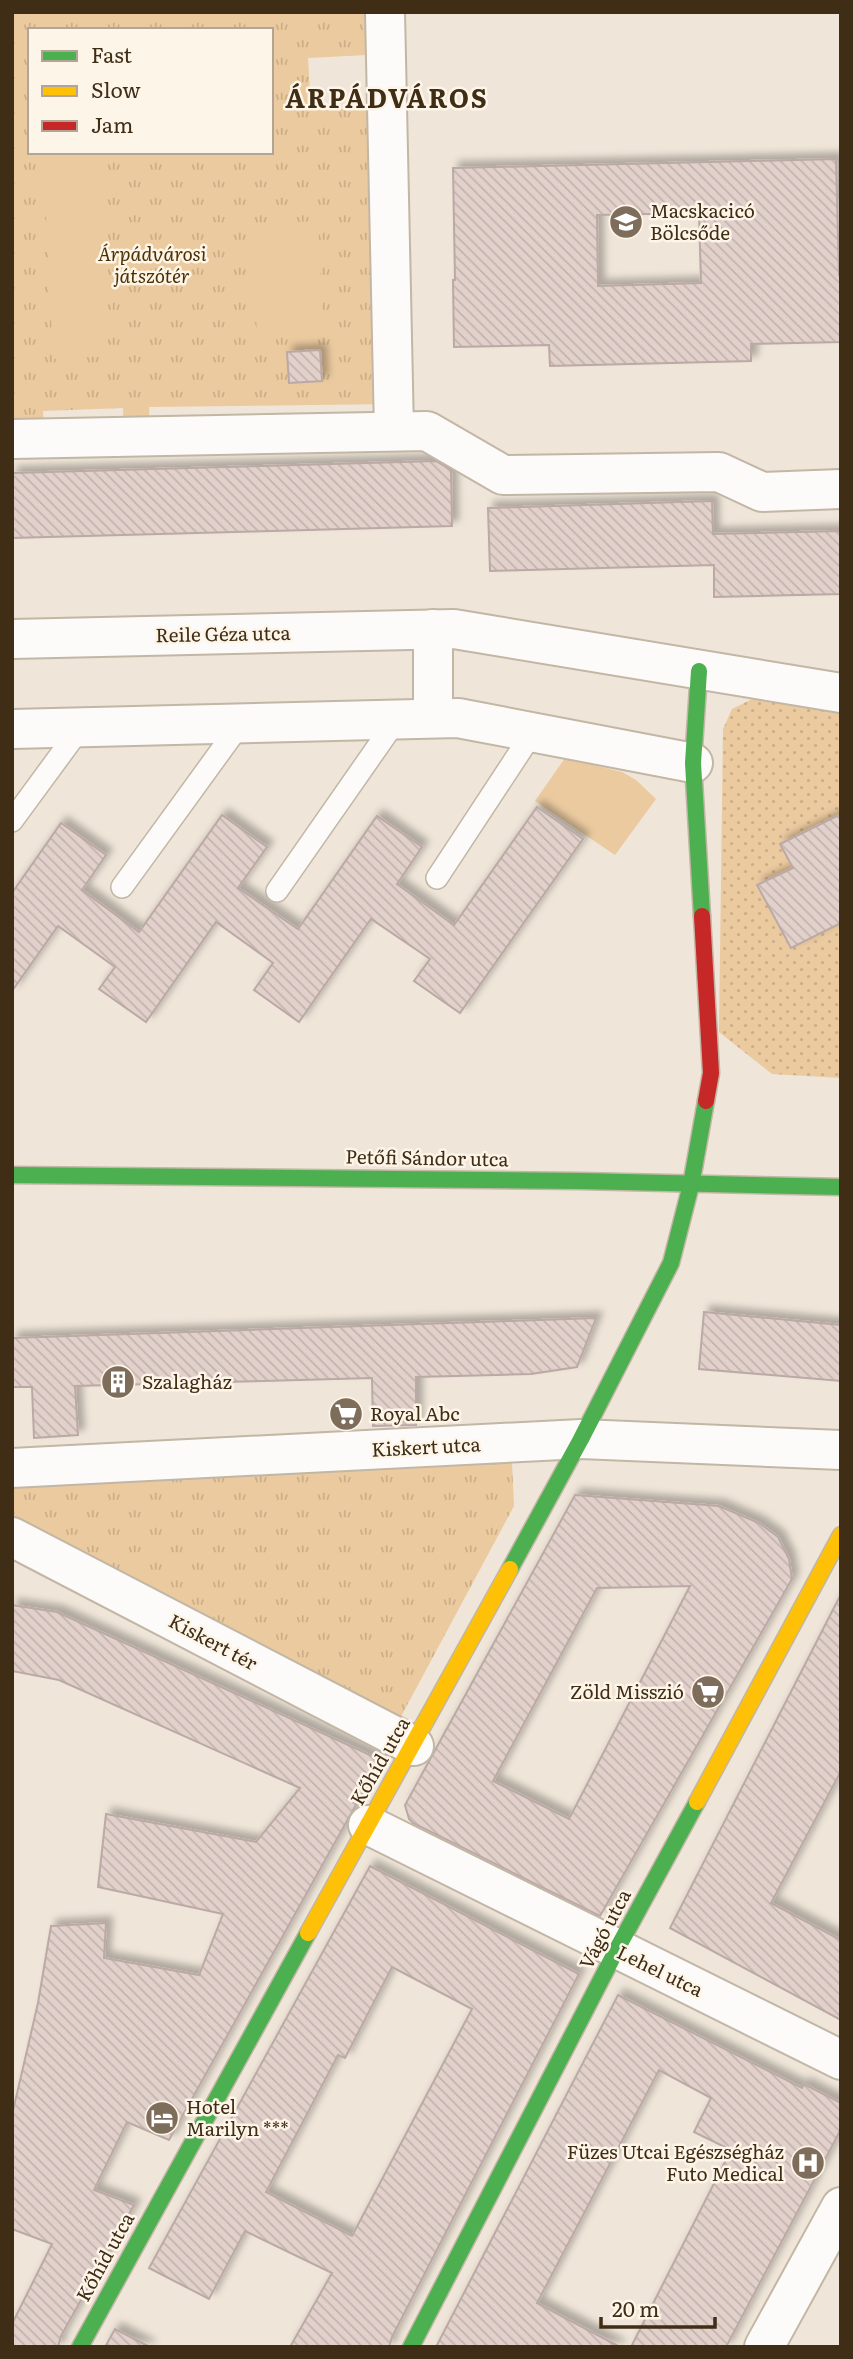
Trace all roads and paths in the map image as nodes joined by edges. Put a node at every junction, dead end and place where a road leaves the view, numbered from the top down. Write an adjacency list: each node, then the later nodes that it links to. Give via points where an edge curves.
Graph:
1 (386, 12): 2 (street)
2 (394, 431): 3 (street); 4 (street, via 427,431 503,475 719,472 762,492)
3 (12, 439)
4 (841, 489)
5 (433, 629): 6 (street, Reile Géza utca); 7 (street, Reile Géza utca); 9 (street)
6 (12, 639)
7 (699, 671): 8 (street, Reile Géza utca); 14 (street, Kőhíd utca)
8 (841, 693)
9 (415, 719): 10 (street); 13 (street, via 458,718); 18 (lane)
10 (241, 723): 11 (street); 17 (lane)
11 (81, 727): 12 (street); 15 (lane)
12 (12, 729)
13 (533, 732): 14 (street); 16 (lane)
14 (693, 763): 20 (street, Kőhíd utca, via 711,1073)
15 (12, 821)
16 (437, 878)
17 (122, 887)
18 (276, 891)
19 (12, 1175): 20 (street, Petőfi Sándor utca)
20 (691, 1185): 21 (street, Petőfi Sándor utca); 22 (street, Kőhíd utca, via 671,1263)
21 (841, 1187)
22 (581, 1440): 23 (street, Kiskert utca); 24 (street, Kiskert utca); 27 (street, Kőhíd utca)
23 (841, 1450)
24 (12, 1468)
25 (841, 1535): 29 (street, Vágó utca)
26 (12, 1537): 27 (street, Kiskert tér)
27 (414, 1746): 28 (street, Kőhíd utca)
28 (368, 1825): 29 (street, Lehel utca); 32 (street, Kőhíd utca)
29 (617, 1950): 30 (street, Lehel utca); 33 (street, Vágó utca)
30 (841, 2060)
31 (841, 2207): 34 (street)
32 (80, 2347)
33 (411, 2347)
34 (764, 2347)

